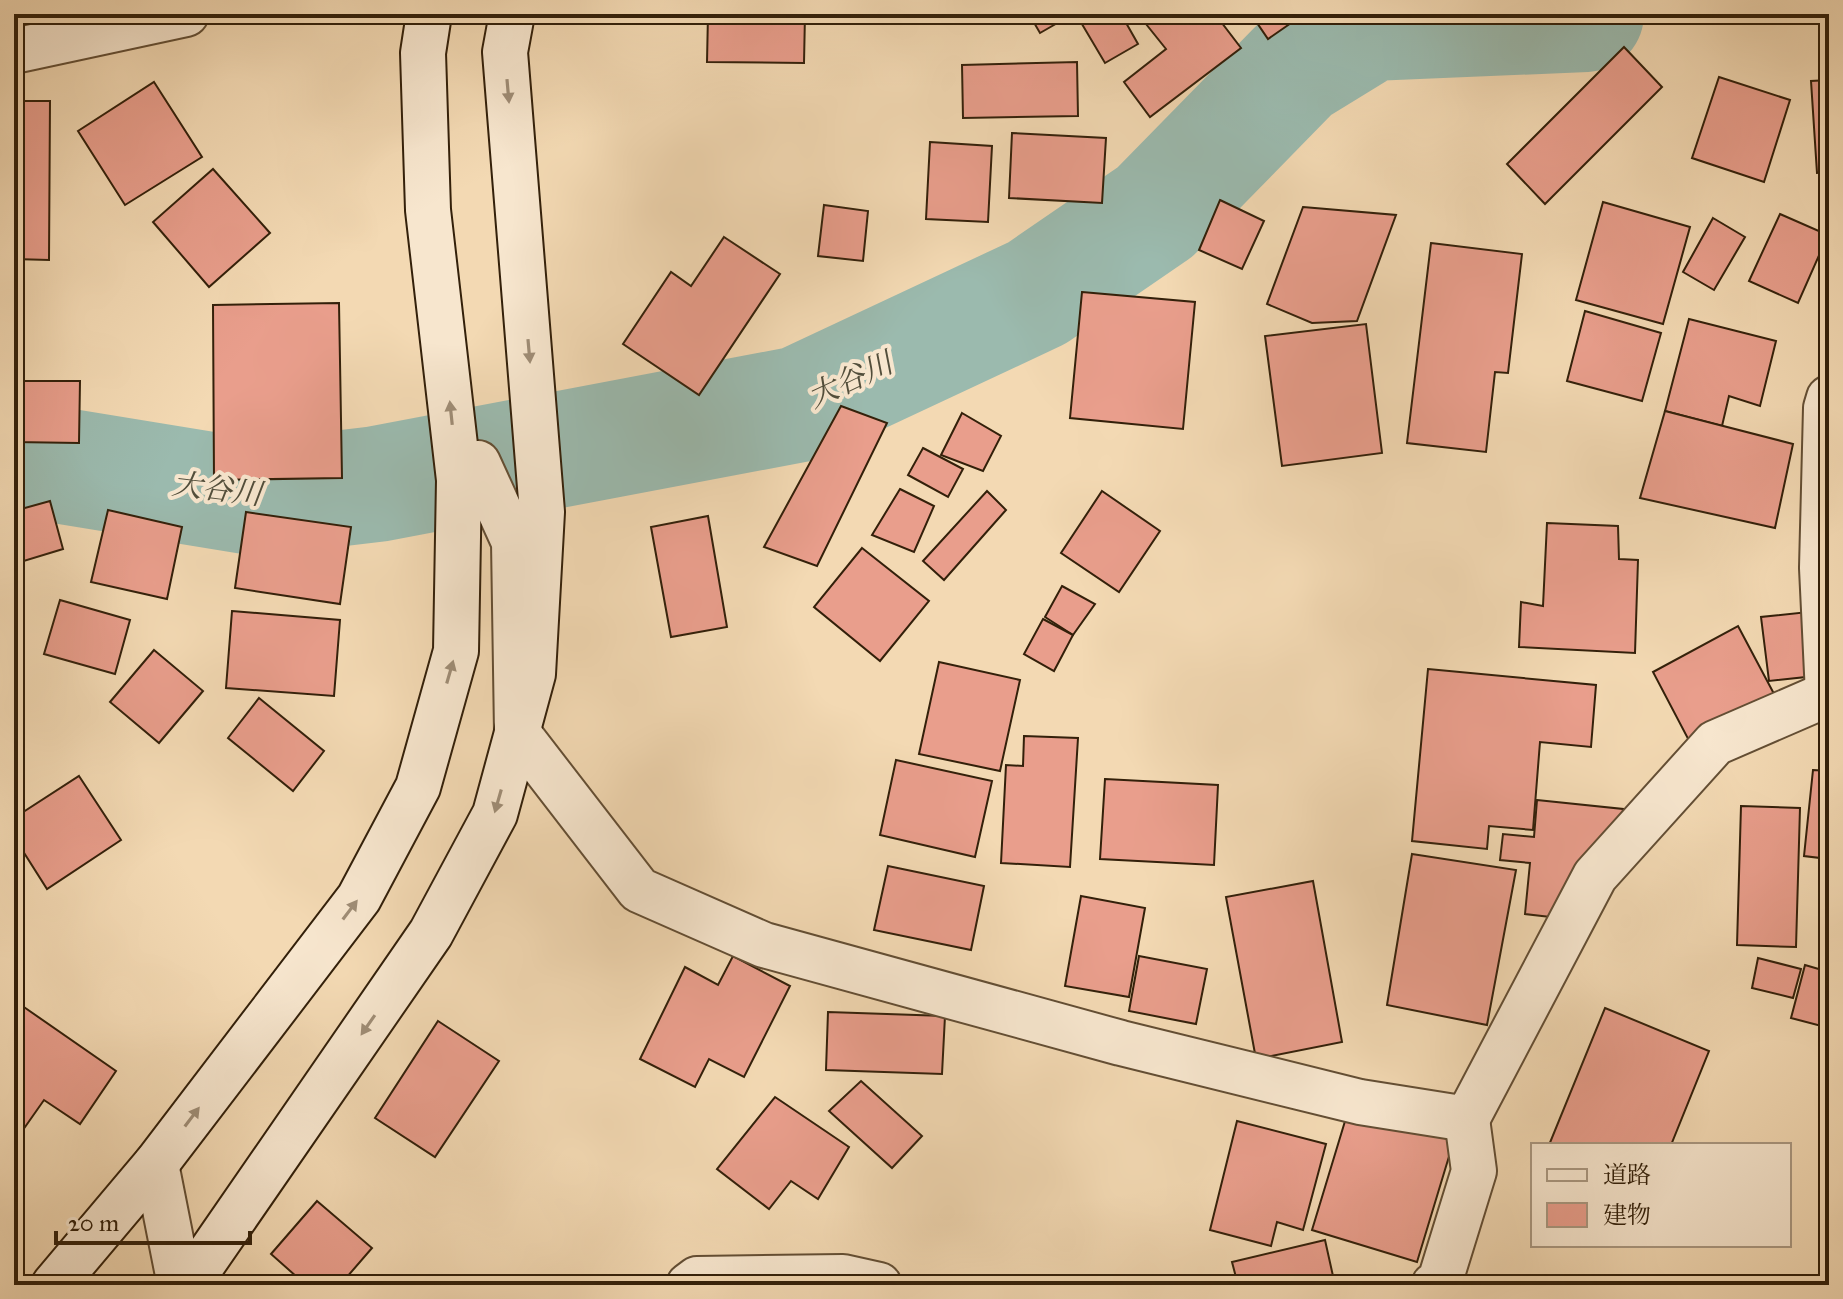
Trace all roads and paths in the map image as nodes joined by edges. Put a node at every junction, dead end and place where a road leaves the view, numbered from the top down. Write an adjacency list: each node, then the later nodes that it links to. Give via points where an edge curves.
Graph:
1 (186, 14): 4 (street)
2 (429, 14): 10 (street, one-way to 2, via 359,898 418,787 456,651 459,480 428,210 423,53)
3 (512, 14): 8 (street, one-way to 8, via 505,52 542,512 533,674)
4 (14, 51)
5 (1829, 398): 7 (street, via 1822,568)
6 (478, 463): 8 (street, via 514,542)
7 (1828, 694): 9 (street, via 1715,743 1595,876)
8 (517, 732): 9 (street, via 639,890 764,945 1121,1043 1360,1102); 13 (street, one-way to 13, via 495,814 431,933)
9 (1467, 1119): 16 (street, via 1474,1171 1440,1281)
10 (156, 1164): 11 (street); 12 (street)
11 (54, 1285)
12 (180, 1285)
13 (188, 1285)
14 (689, 1285): 15 (street, via 697,1279 843,1277)
15 (879, 1285)
16 (1434, 1285)

